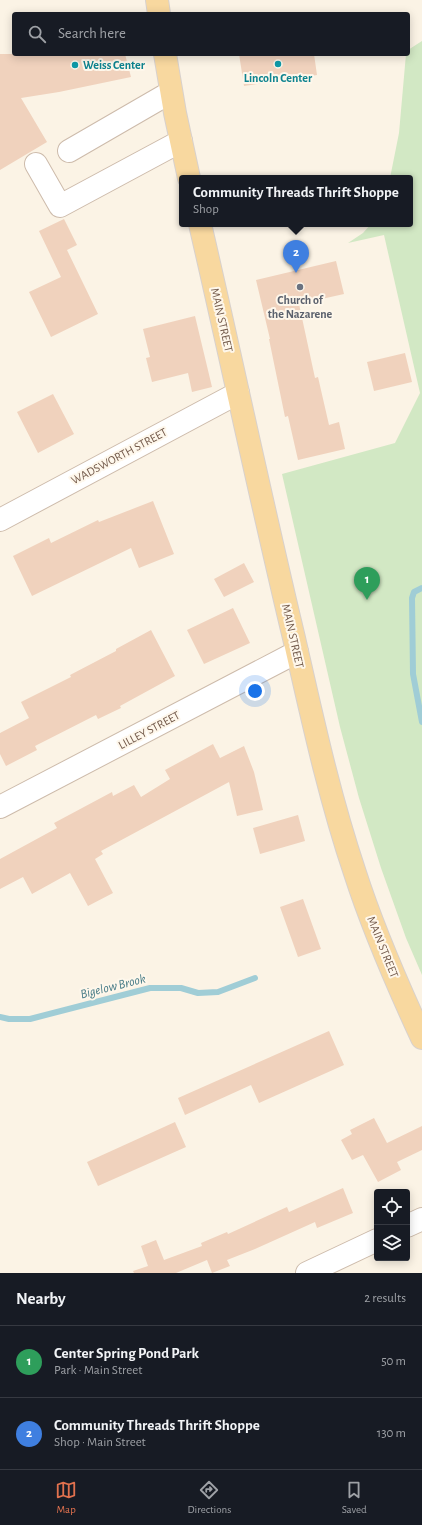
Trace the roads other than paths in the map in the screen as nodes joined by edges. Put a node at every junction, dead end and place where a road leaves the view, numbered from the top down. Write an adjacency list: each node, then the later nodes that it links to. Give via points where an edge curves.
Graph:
1 (165, 56): 2 (main road)
2 (171, 92): 3 (main road); 4 (street)
3 (181, 142): 5 (street, via 60,206); 6 (main road)
4 (69, 151)
5 (36, 164)
6 (188, 175)
7 (201, 227): 8 (main road, MAIN STREET)
8 (238, 393): 9 (street, WADSWORTH STREET); 10 (main road, MAIN STREET)
9 (0, 520)
10 (297, 652): 11 (street, LILLEY STREET); 12 (main road, MAIN STREET, via 347,850 379,939)
11 (0, 807)
12 (419, 1025)
13 (422, 1219): 14 (street)
14 (409, 1225)
15 (374, 1241): 16 (street)
16 (307, 1273)

